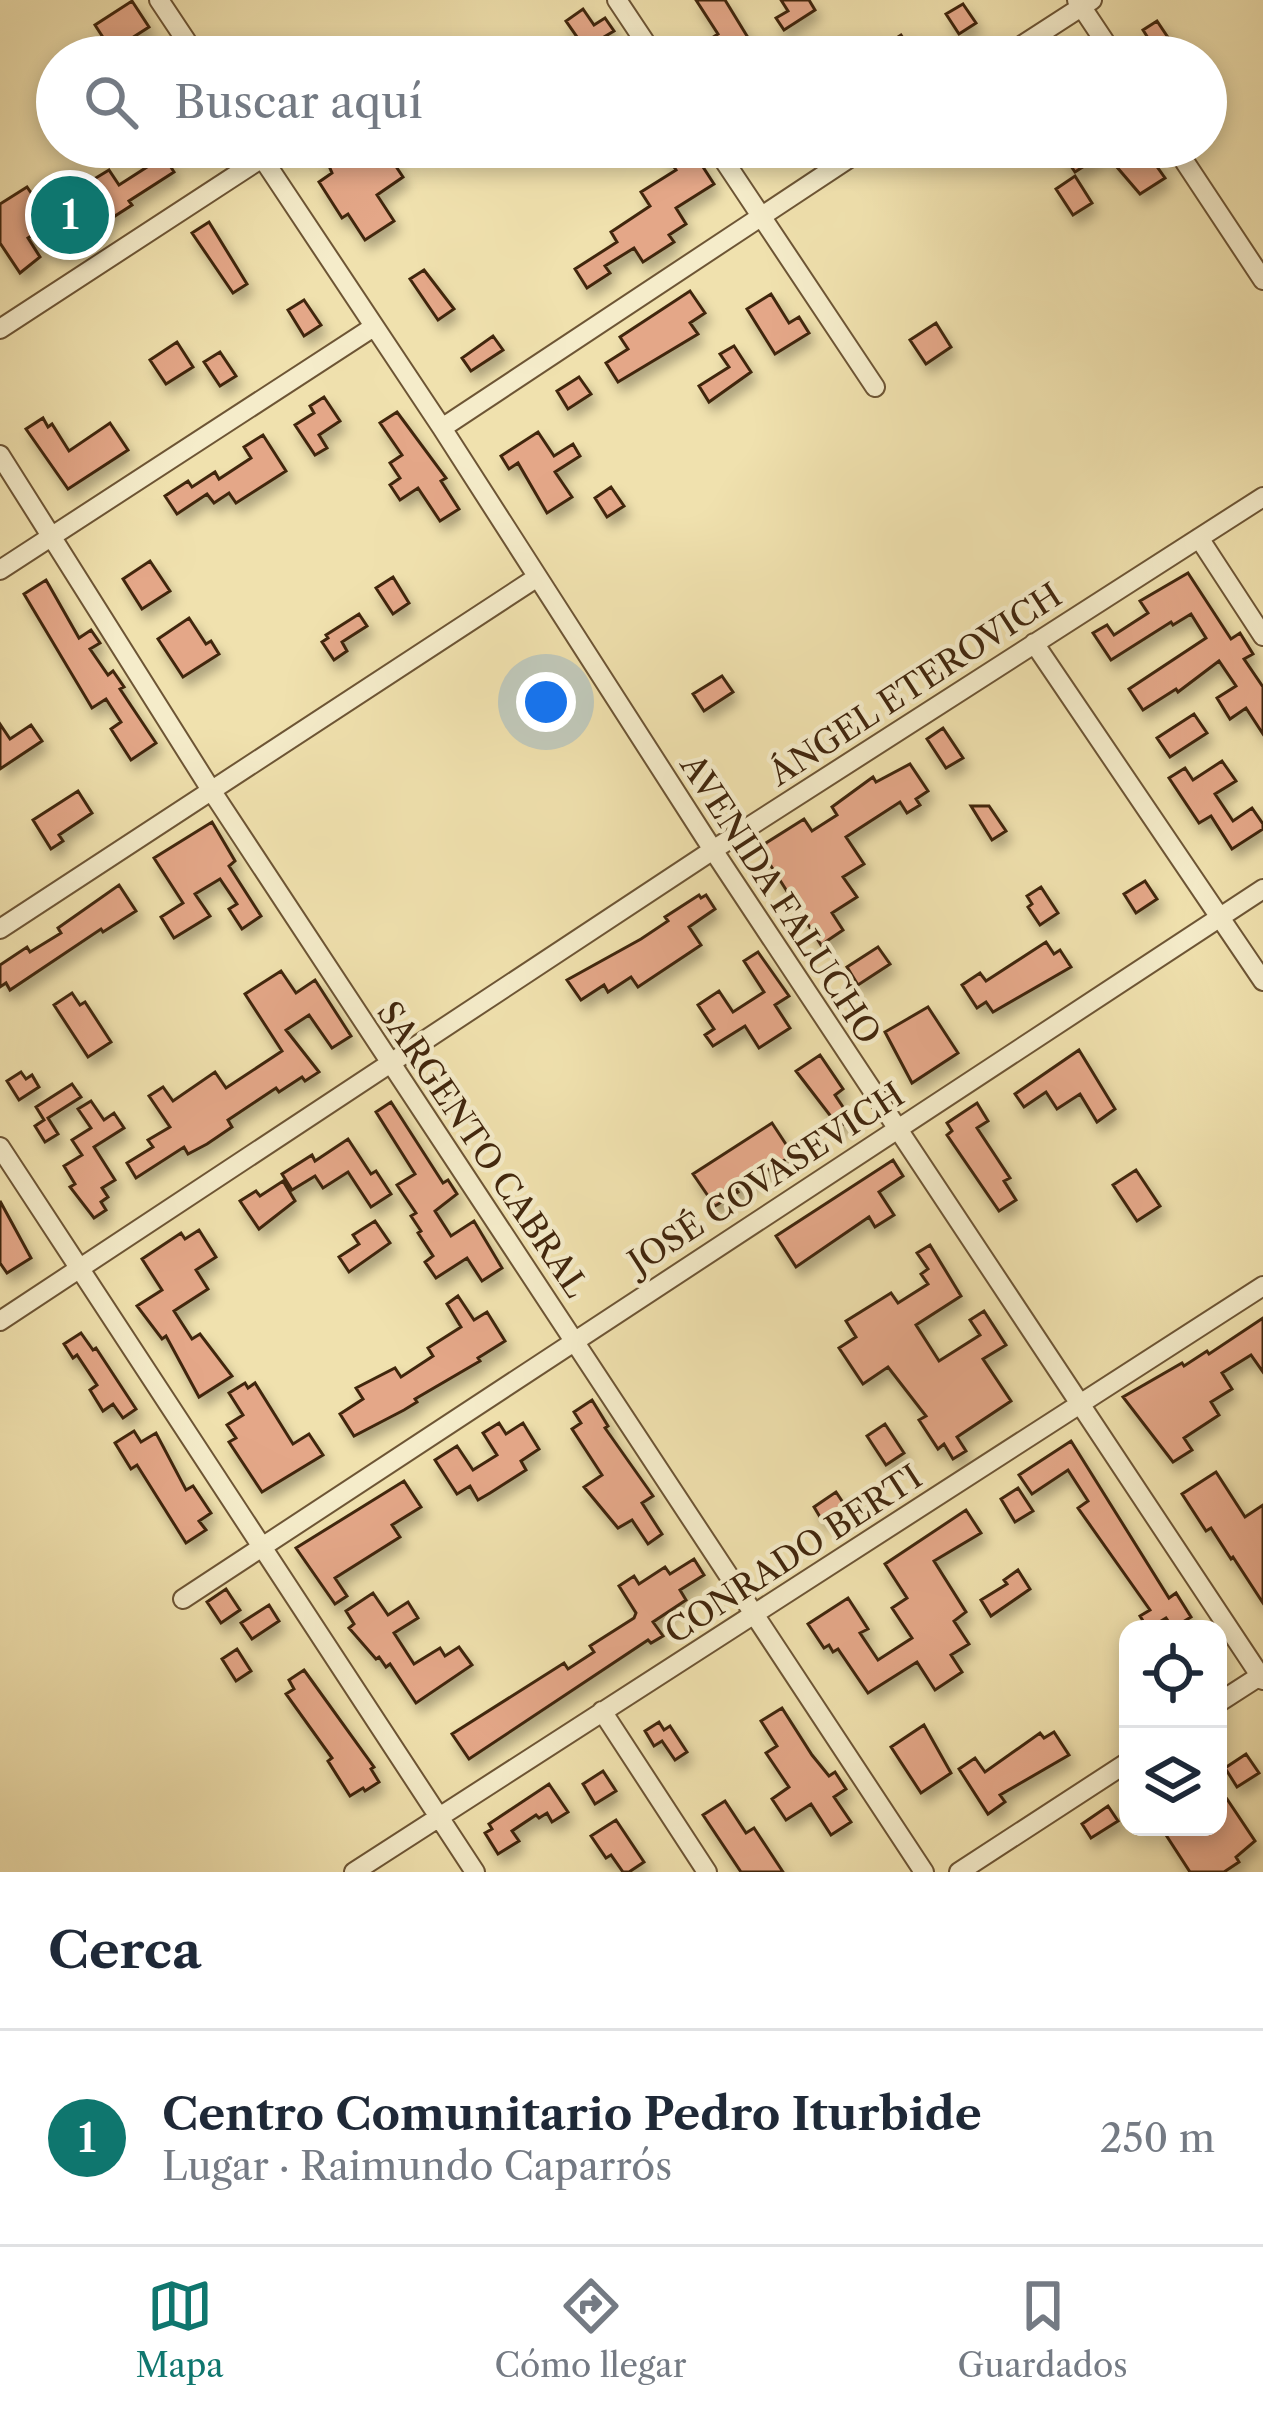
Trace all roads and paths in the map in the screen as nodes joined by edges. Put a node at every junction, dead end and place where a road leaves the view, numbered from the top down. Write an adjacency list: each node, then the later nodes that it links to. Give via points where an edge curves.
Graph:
1 (159, 0): 4 (street)
2 (617, 0): 5 (street)
3 (1083, 2): 6 (street); 7 (street)
4 (182, 36)
5 (642, 36)
6 (1034, 36)
7 (1103, 36)
8 (235, 168): 15 (street)
9 (269, 168): 16 (street, AVENIDA FALUCHO)
10 (729, 168): 13 (street)
11 (834, 168): 13 (street)
12 (1188, 168): 14 (street)
13 (761, 216): 17 (street); 18 (street)
14 (1263, 280)
15 (0, 328)
16 (373, 328): 18 (street, AVENIDA FALUCHO); 21 (street)
17 (875, 387)
18 (442, 428): 24 (street, AVENIDA FALUCHO)
19 (0, 455): 21 (street, SARGENTO CABRAL)
20 (1263, 497): 22 (street, ÁNGEL ETEROVICH)
21 (52, 536): 23 (street); 27 (street, SARGENTO CABRAL)
22 (1198, 538): 25 (street); 26 (street, ÁNGEL ETEROVICH)
23 (0, 570)
24 (536, 578): 27 (street); 28 (street, AVENIDA FALUCHO)
25 (1263, 636)
26 (1034, 644): 28 (street, ÁNGEL ETEROVICH); 30 (street)
27 (211, 790): 31 (street); 33 (street, SARGENTO CABRAL)
28 (712, 850): 33 (street, ÁNGEL ETEROVICH); 34 (street, AVENIDA FALUCHO)
29 (1263, 889): 30 (street, JOSÉ COVASEVICH)
30 (1221, 916): 32 (street); 34 (street, JOSÉ COVASEVICH)
31 (0, 929)
32 (1263, 981)
33 (388, 1063): 36 (street, ÁNGEL ETEROVICH); 39 (street, SARGENTO CABRAL)
34 (897, 1129): 39 (street, JOSÉ COVASEVICH); 40 (street, AVENIDA FALUCHO)
35 (0, 1147): 36 (street)
36 (80, 1270): 38 (street, ÁNGEL ETEROVICH); 41 (street)
37 (1263, 1286): 40 (street, CONRADO BERTI)
38 (0, 1321)
39 (574, 1339): 41 (street, JOSÉ COVASEVICH); 43 (street, SARGENTO CABRAL)
40 (1079, 1405): 43 (street, CONRADO BERTI); 44 (street, AVENIDA FALUCHO)
41 (263, 1547): 42 (street, JOSÉ COVASEVICH); 48 (street)
42 (183, 1599)
43 (754, 1615): 46 (street, CONRADO BERTI); 52 (street, SARGENTO CABRAL)
44 (1262, 1677): 45 (street)
45 (1227, 1698)
46 (602, 1711): 48 (street, CONRADO BERTI); 51 (street)
47 (1119, 1768): 53 (street)
48 (439, 1816): 49 (street, CONRADO BERTI); 50 (street)
49 (355, 1872)
50 (476, 1872)
51 (707, 1872)
52 (924, 1872)
53 (958, 1872)

